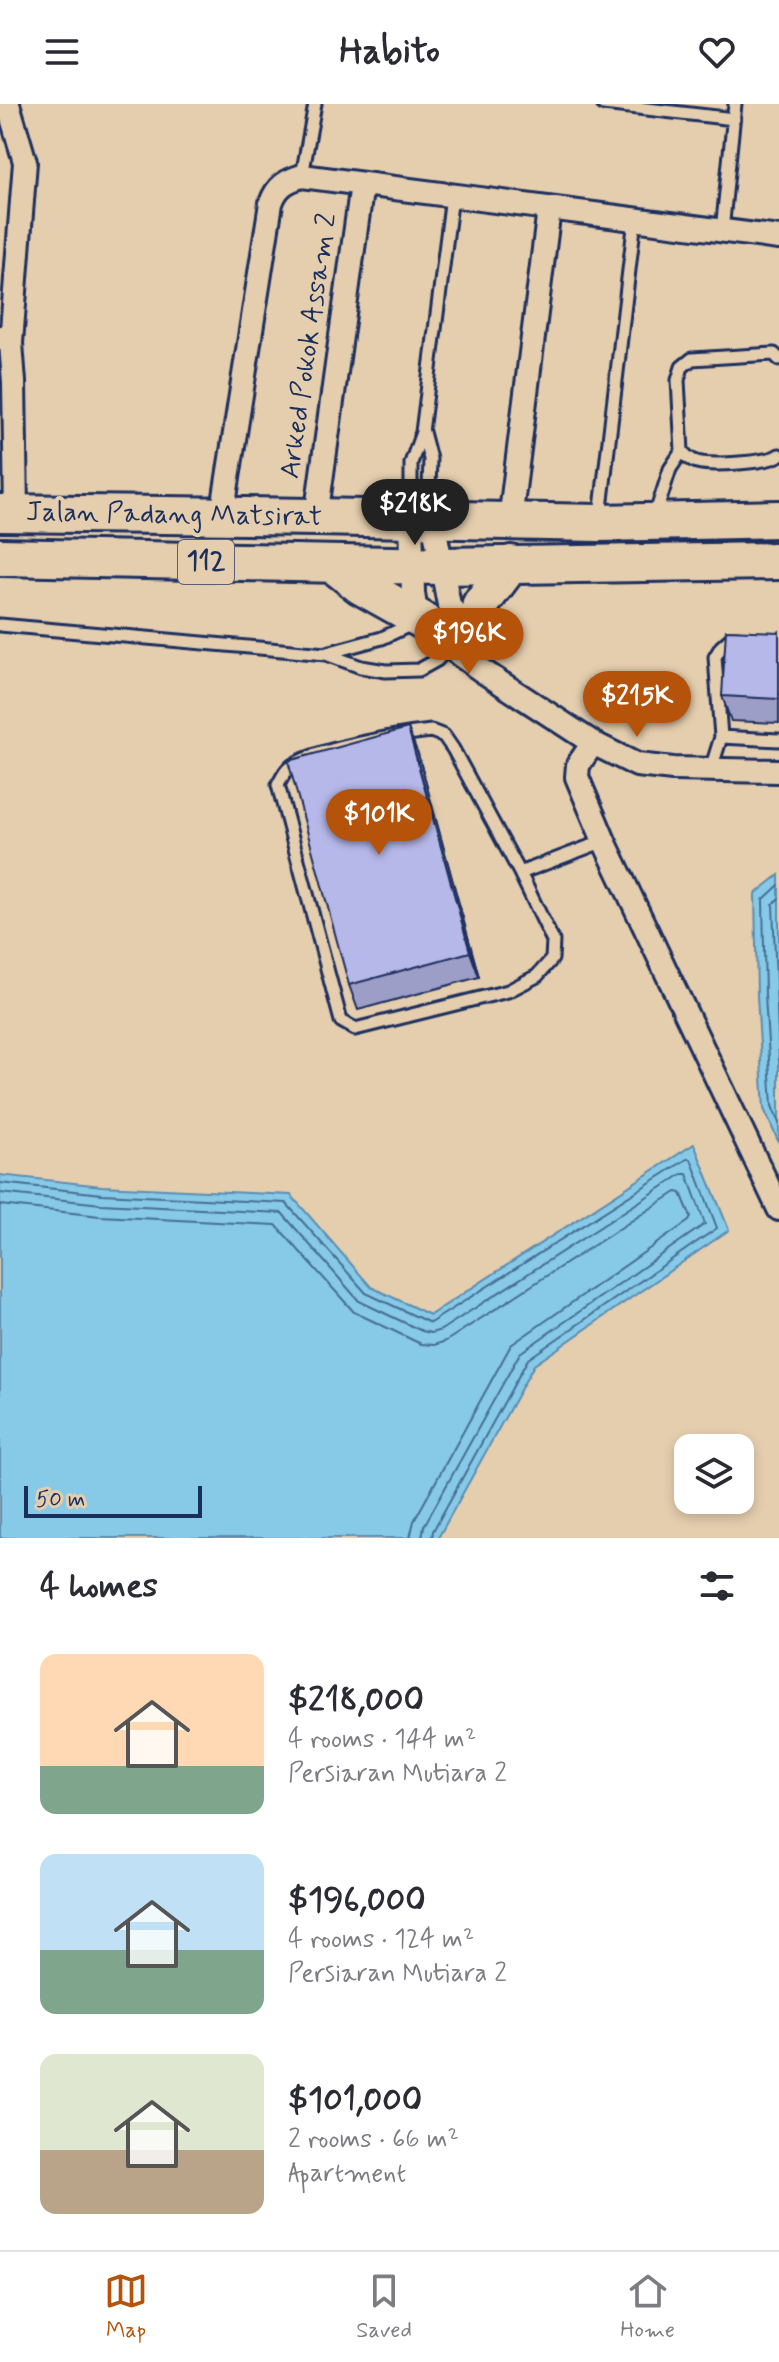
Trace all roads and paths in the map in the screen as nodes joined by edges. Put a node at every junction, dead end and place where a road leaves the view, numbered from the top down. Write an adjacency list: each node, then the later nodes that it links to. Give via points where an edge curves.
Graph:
1 (8, 104): 13 (street, via 25,162)
2 (315, 104): 6 (lane)
3 (603, 104): 5 (lane)
4 (735, 104): 5 (lane)
5 (734, 119): 11 (lane)
6 (302, 176): 7 (street); 19 (street, via 279,186 271,203)
7 (362, 184): 8 (street); 20 (street, Arked Pokok Assam 2)
8 (452, 196): 9 (street); 15 (lane)
9 (549, 209): 10 (street); 23 (street)
10 (635, 219): 11 (street); 25 (lane)
11 (722, 231): 12 (street)
12 (779, 238)
13 (5, 340): 18 (street, via 14,382)
14 (779, 359): 16 (lane, via 774,354 692,359 682,367)
15 (422, 432): 21 (lane, via 430,459); 21 (lane, via 411,463)
16 (682, 451): 17 (lane, via 698,463 751,462); 24 (lane, via 670,469)
17 (779, 455)
18 (8, 513): 19 (main road, Jalan Padang Matsirat / 112)
19 (222, 516): 20 (main road, Jalan Padang Matsirat / 112)
20 (316, 517): 21 (main road, Jalan Padang Matsirat / 112)
21 (422, 519): 23 (main road, Jalan Padang Matsirat / 112); 30 (street)
22 (779, 519): 24 (main road, Jalan Padang Matsirat / 112)
23 (510, 521): 25 (main road, Jalan Padang Matsirat / 112)
24 (653, 522): 25 (main road, Jalan Padang Matsirat / 112)
25 (599, 523)
26 (0, 557): 28 (main road, Jalan Padang Matsirat / 112)
27 (779, 561): 29 (main road, Jalan Padang Matsirat / 112)
28 (333, 564): 30 (main road, Jalan Padang Matsirat / 112); 31 (main road)
29 (511, 564): 30 (main road, Jalan Padang Matsirat / 112); 34 (main road)
30 (427, 566): 31 (street, via 413,601); 34 (street, via 449,605)
31 (422, 620): 34 (street); 35 (lane)
32 (0, 625): 35 (lane)
33 (755, 639): 36 (lane, via 731,638 715,657)
34 (460, 644): 35 (lane, via 419,670 361,667); 38 (street, via 503,683)
35 (326, 654)
36 (721, 737): 37 (lane); 39 (lane)
37 (779, 740)
38 (593, 743): 39 (street, via 637,765); 41 (street, via 578,765 577,777)
39 (711, 769): 40 (street)
40 (779, 771)
41 (604, 841): 42 (lane); 43 (street)
42 (520, 873): 42 (lane, via 453,749 444,736 431,731 305,759 288,769 278,785 341,1021 355,1029 508,991 537,976 552,959 553,941)
43 (779, 1209)

